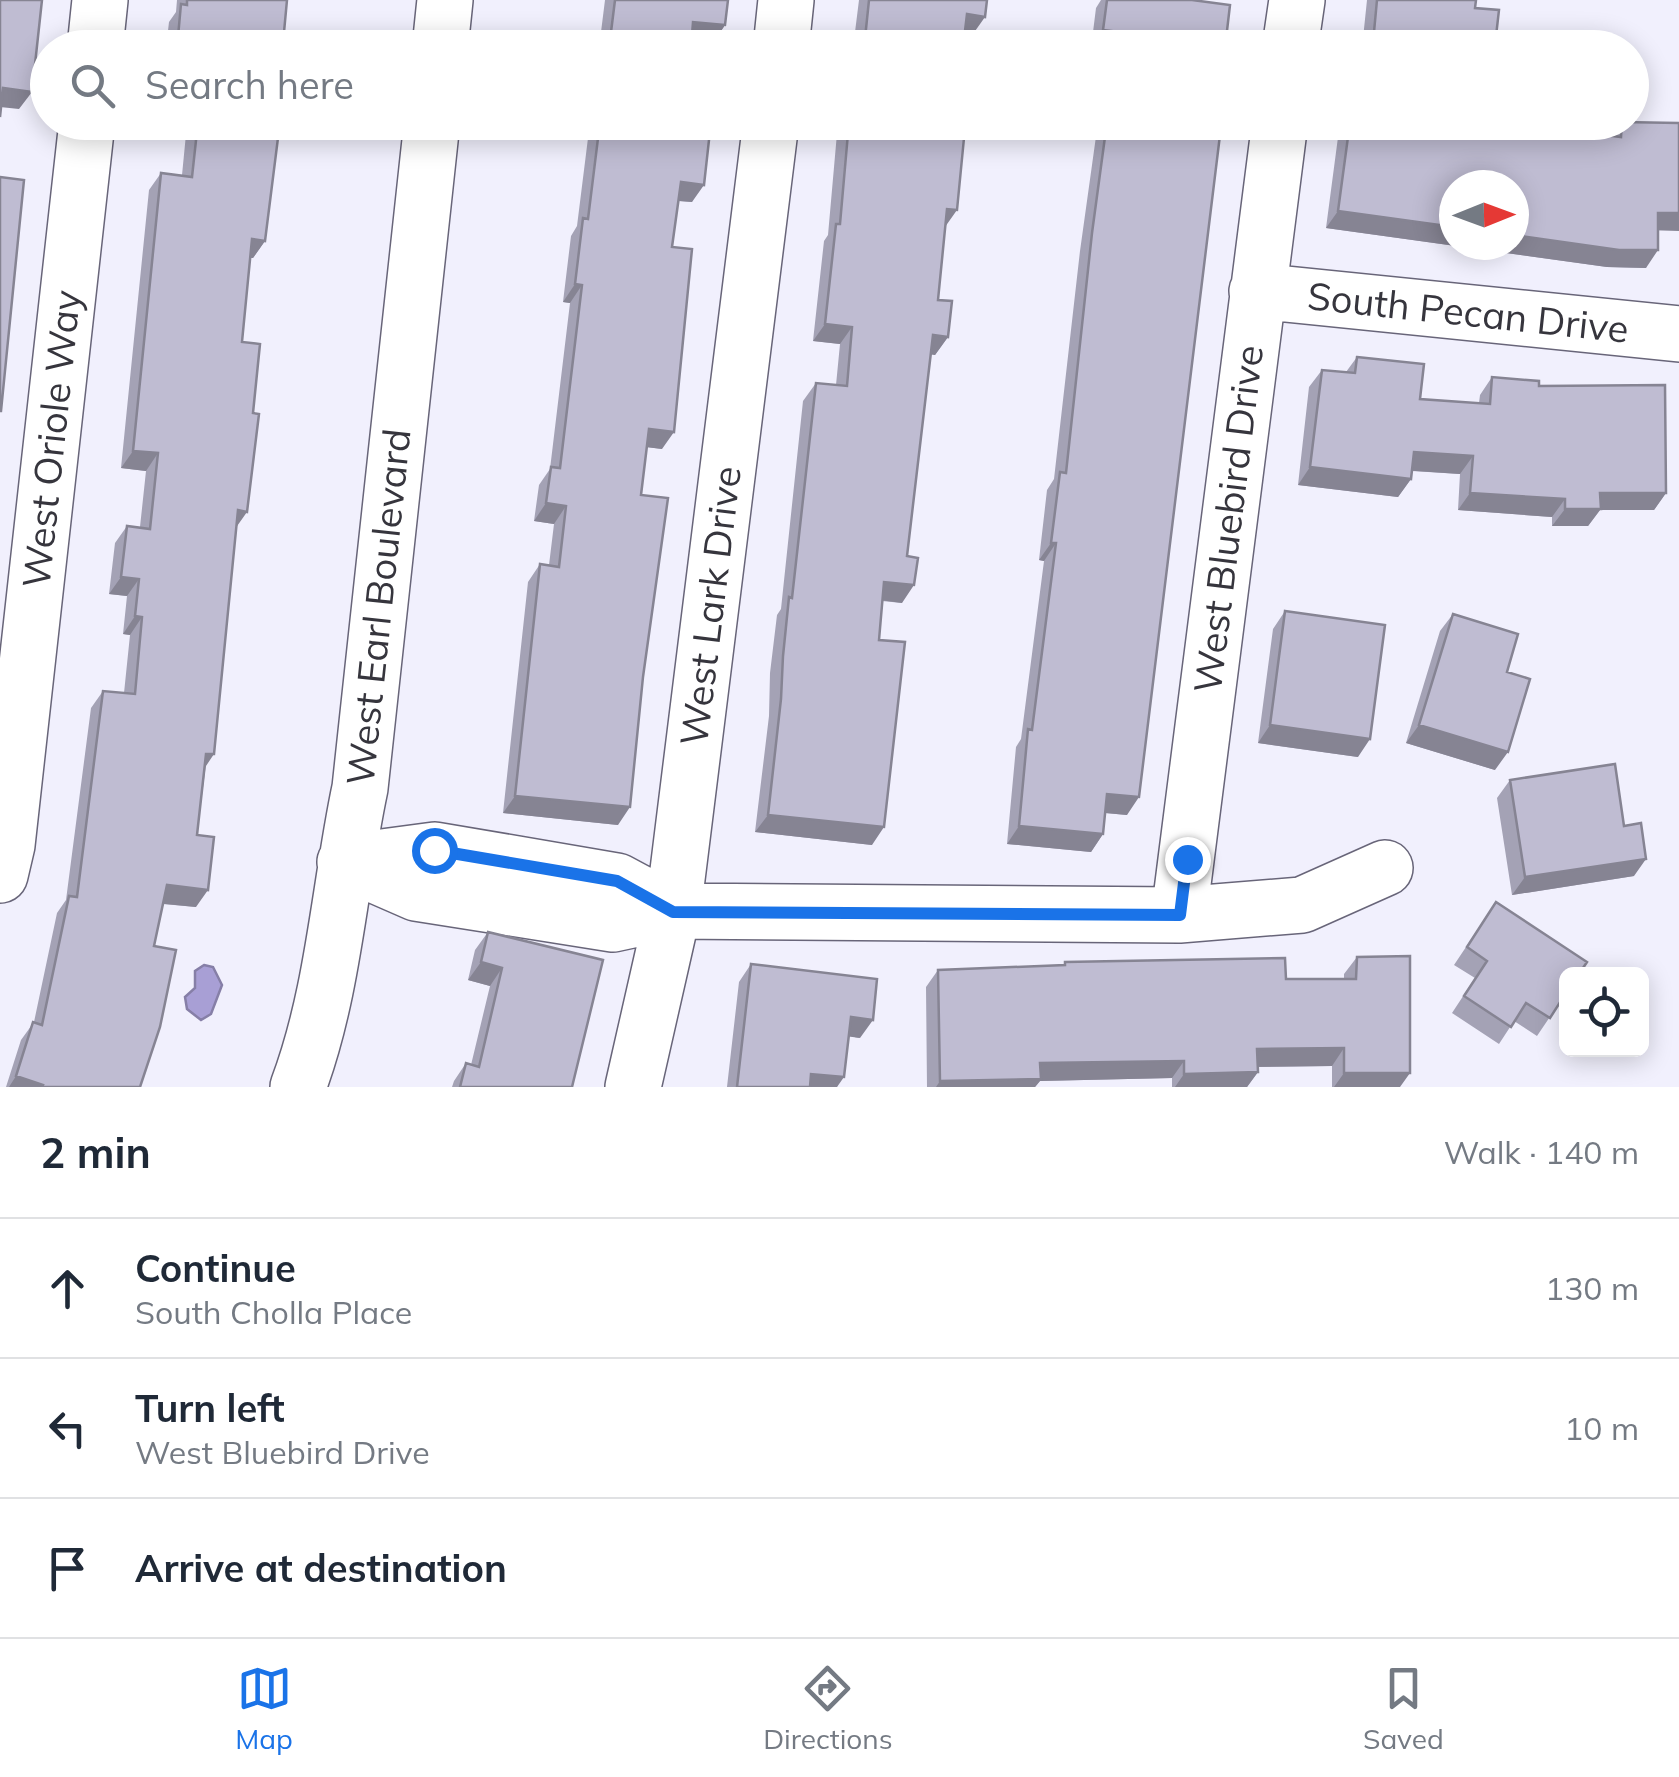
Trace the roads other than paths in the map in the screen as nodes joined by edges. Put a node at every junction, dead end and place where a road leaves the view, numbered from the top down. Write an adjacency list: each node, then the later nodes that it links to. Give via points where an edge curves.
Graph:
1 (100, 0): 5 (street)
2 (445, 0): 6 (street)
3 (786, 0): 7 (street)
4 (1297, 0): 8 (street)
5 (97, 30)
6 (442, 30)
7 (782, 30)
8 (1293, 30)
9 (85, 140): 17 (street, West Oriole Way)
10 (430, 140): 15 (street, West Earl Boulevard, via 360,788)
11 (769, 140): 18 (street, West Lark Drive)
12 (1278, 140): 13 (street, West Bluebird Drive)
13 (1257, 291): 14 (street, South Pecan Drive); 19 (street, West Bluebird Drive)
14 (1679, 334)
15 (345, 862): 18 (street, via 434,850 617,881); 20 (street, West Earl Boulevard, via 336,938)
16 (1385, 868): 19 (street, via 1302,905)
17 (0, 875)
18 (673, 912): 19 (street); 21 (street, West Lark Drive)
19 (1180, 915)
20 (298, 1087)
21 (633, 1087)

